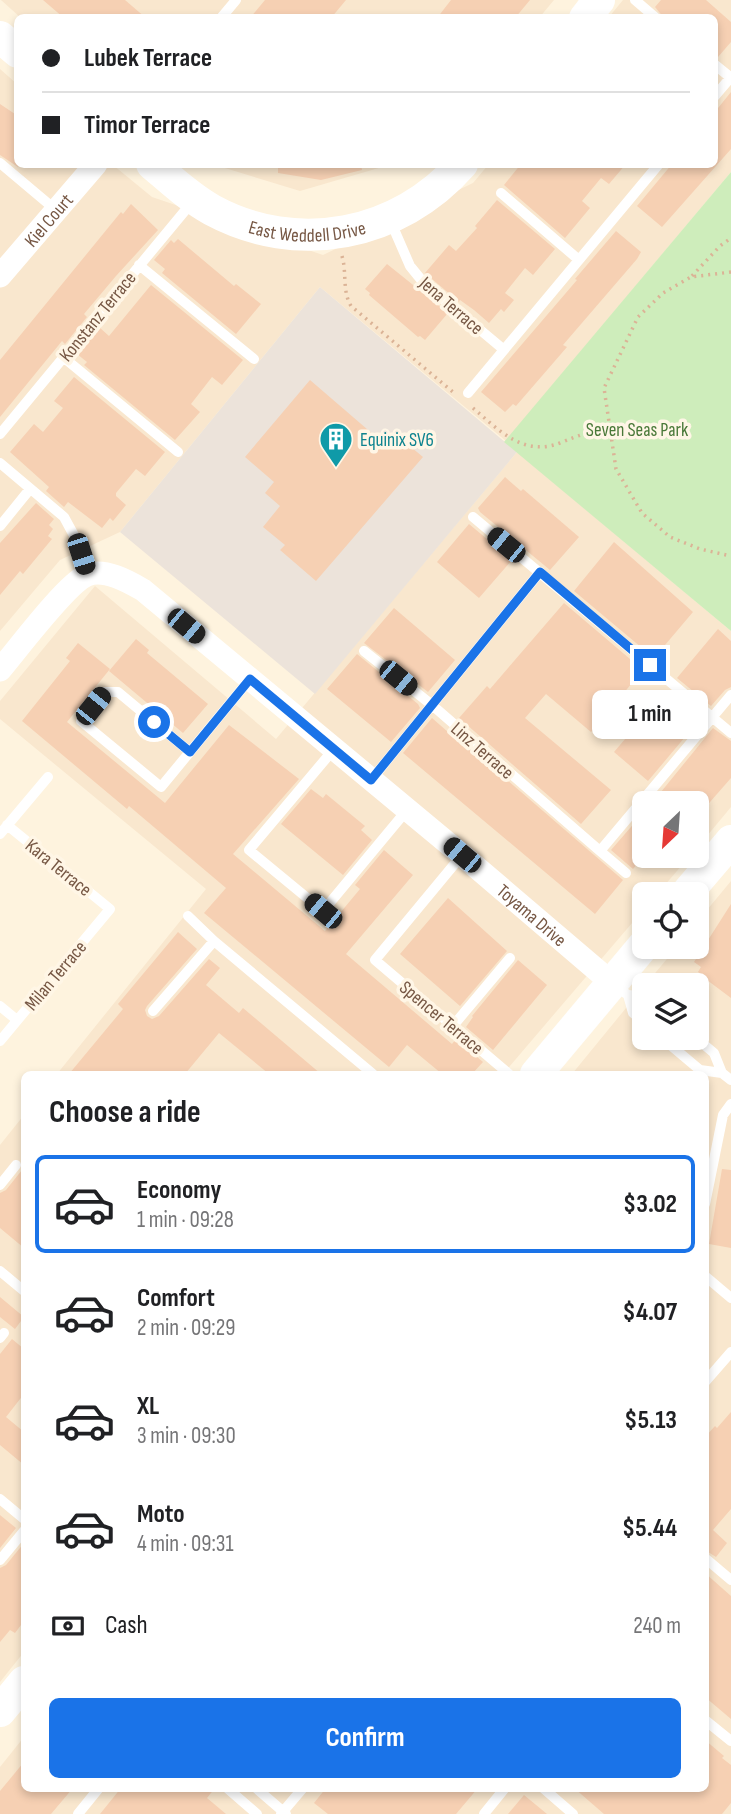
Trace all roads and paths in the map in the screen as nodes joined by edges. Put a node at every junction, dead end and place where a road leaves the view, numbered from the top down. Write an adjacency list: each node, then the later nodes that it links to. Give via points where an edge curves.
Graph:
1 (236, 0): 4 (lane)
2 (599, 0): 5 (street)
3 (635, 0): 6 (lane)
4 (224, 14)
5 (588, 14)
6 (651, 14)
7 (0, 37): 8 (street)
8 (14, 49)
9 (731, 77): 10 (lane)
10 (718, 92)
11 (0, 163): 18 (lane)
12 (93, 168): 18 (street, Kiel Court)
13 (157, 168): 17 (street, East Weddell Drive)
14 (458, 168): 19 (street, East Weddell Drive, via 432,193)
15 (652, 168): 22 (lane)
16 (501, 193): 22 (lane)
17 (195, 199): 19 (street, East Weddell Drive, via 237,222 298,235 331,235); 23 (lane, Konstanz Terrace)
18 (57, 211): 25 (street, Kiel Court)
19 (390, 219): 27 (lane, Jena Terrace, via 410,266 423,282)
20 (731, 238): 26 (path)
21 (342, 256): 30 (path, via 351,306)
22 (579, 260): 27 (lane)
23 (139, 265): 28 (lane, Konstanz Terrace); 29 (lane)
24 (731, 272): 26 (path)
25 (0, 276)
26 (691, 276): 32 (path, via 663,293 638,317 604,388)
27 (503, 349): 31 (lane)
28 (63, 357): 33 (lane, Konstanz Terrace); 34 (lane)
29 (254, 359)
30 (456, 394)
31 (467, 398): 32 (path, via 508,438 531,447)
32 (608, 429): 39 (path, via 616,469 642,513 670,537)
33 (0, 434)
34 (178, 452)
35 (0, 463): 36 (lane)
36 (30, 489): 38 (lane); 41 (lane, via 64,517)
37 (473, 517): 40 (lane)
38 (0, 526)
39 (731, 556)
40 (540, 572): 46 (lane); 47 (lane)
41 (88, 574): 43 (street, via 66,591); 44 (street, Toyama Drive, via 125,579 143,590)
42 (365, 651): 46 (lane, Linz Terrace)
43 (0, 670)
44 (250, 679): 49 (street, Toyama Drive); 50 (lane)
45 (731, 695): 47 (lane)
46 (432, 705): 52 (lane); 56 (lane, Linz Terrace)
47 (712, 717): 48 (lane); 56 (lane)
48 (731, 733)
49 (334, 749): 52 (street, Toyama Drive); 53 (lane, via 249,849 323,911)
50 (190, 752): 50 (lane, via 118,692 105,692 81,721 161,787)
51 (48, 777): 54 (lane)
52 (371, 780): 53 (street, Toyama Drive)
53 (407, 810): 57 (street, Toyama Drive)
54 (4, 829): 60 (lane, Kara Terrace)
55 (731, 841): 59 (street)
56 (600, 851): 58 (lane, Linz Terrace)
57 (462, 855): 65 (street, Toyama Drive); 71 (lane, Spencer Terrace, via 375,960)
58 (626, 873)
59 (696, 882)
60 (110, 909): 70 (lane, Milan Terrace)
61 (188, 916): 62 (lane)
62 (214, 941): 69 (lane); 75 (lane)
63 (510, 958): 71 (lane)
64 (636, 959): 65 (street)
65 (620, 989): 66 (lane); 68 (lane); 77 (street)
66 (632, 993)
67 (0, 1006): 70 (lane)
68 (632, 1010)
69 (153, 1011)
70 (17, 1020): 72 (lane, Milan Terrace)
71 (452, 1027): 76 (lane, Spencer Terrace)
72 (0, 1041)
73 (709, 1049): 80 (lane)
74 (677, 1050): 78 (lane)
75 (369, 1071)
76 (505, 1071)
77 (539, 1071)
78 (705, 1071)
79 (709, 1072): 80 (lane)
80 (726, 1077)
81 (731, 1104): 83 (lane, via 723,1115)
82 (16, 1165): 84 (lane)
83 (709, 1184)
84 (0, 1185)
85 (0, 1271): 87 (lane)
86 (709, 1279): 88 (lane)
87 (21, 1288)
88 (731, 1298)
89 (731, 1352): 90 (lane)
90 (709, 1377)
91 (0, 1499): 92 (lane)
92 (21, 1516)
93 (21, 1535): 94 (lane)
94 (0, 1560)
95 (709, 1561): 96 (lane)
96 (731, 1580)
97 (21, 1686): 98 (street)
98 (0, 1711)
99 (709, 1723): 100 (lane)
100 (731, 1741)
101 (96, 1792): 108 (lane)
102 (232, 1792): 109 (lane)
103 (260, 1792): 107 (lane)
104 (300, 1792): 107 (lane)
105 (502, 1792): 110 (lane)
106 (548, 1792): 111 (lane)
107 (284, 1813)
108 (78, 1814)
109 (257, 1814)
110 (484, 1814)
111 (573, 1814)

